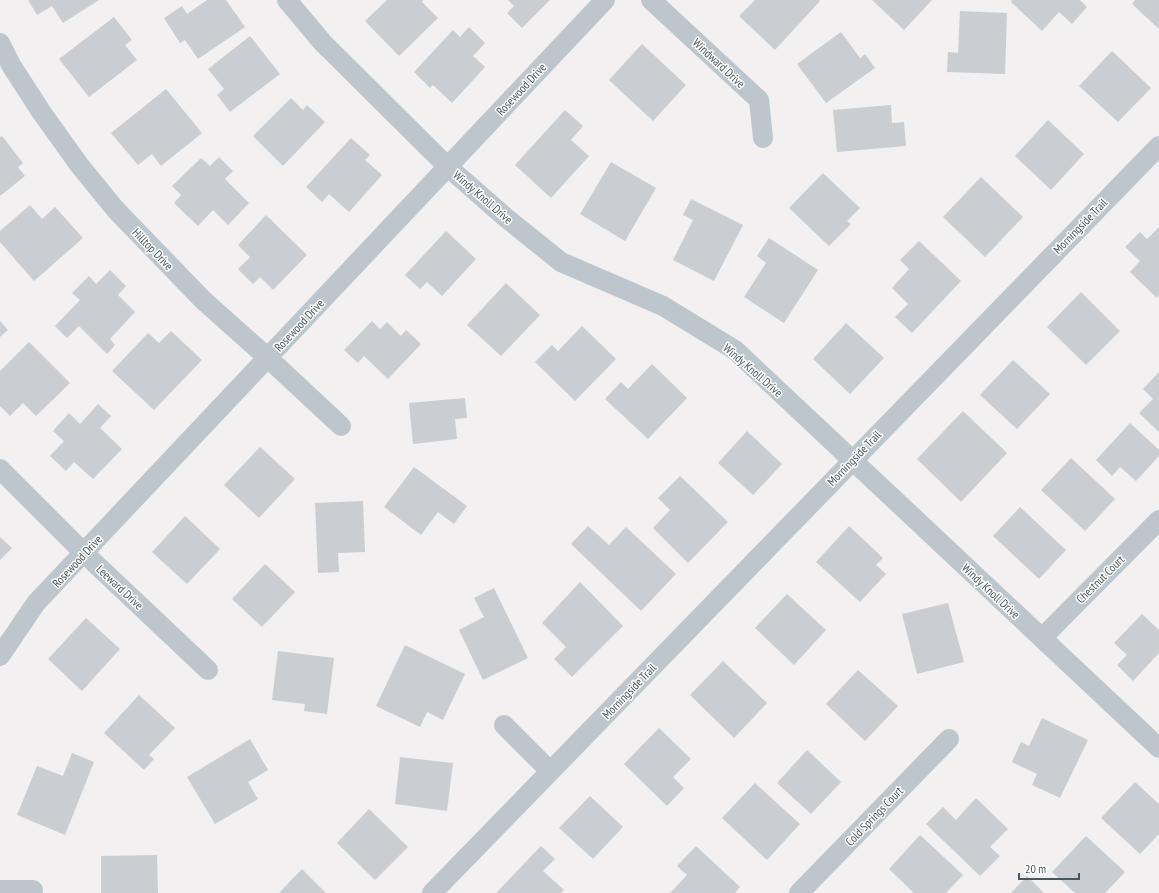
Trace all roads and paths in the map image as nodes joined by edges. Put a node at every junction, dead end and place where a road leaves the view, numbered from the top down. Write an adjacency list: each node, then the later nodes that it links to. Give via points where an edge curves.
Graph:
1 (287, 0): 7 (street, Windy Knoll Drive, via 323,43)
2 (605, 0): 7 (street, Rosewood Drive)
3 (651, 0): 5 (street, Windward Drive, via 759,100)
4 (0, 43): 8 (street, Hilltop Drive, via 42,113 116,210 203,300)
5 (763, 138)
6 (1159, 146): 10 (street, Morningside Trail)
7 (448, 167): 8 (street, Rosewood Drive); 10 (street, Windy Knoll Drive, via 561,262 663,306 735,350)
8 (268, 358): 9 (street, Hilltop Drive); 13 (street, Rosewood Drive)
9 (340, 426)
10 (851, 461): 14 (street, Windy Knoll Drive); 20 (street, Morningside Trail)
11 (0, 469): 13 (street, Leeward Drive)
12 (1159, 520): 14 (street, Chestnut Court)
13 (84, 553): 15 (street, Rosewood Drive, via 36,603); 16 (street, Leeward Drive)
14 (1042, 638): 19 (street, Windy Knoll Drive)
15 (0, 656)
16 (208, 670)
17 (504, 725): 20 (street)
18 (949, 739): 24 (street, Cold Springs Court)
19 (1159, 748)
20 (550, 772): 23 (street, Morningside Trail)
21 (0, 890): 22 (street)
22 (33, 890)
23 (432, 893)
24 (799, 893)

